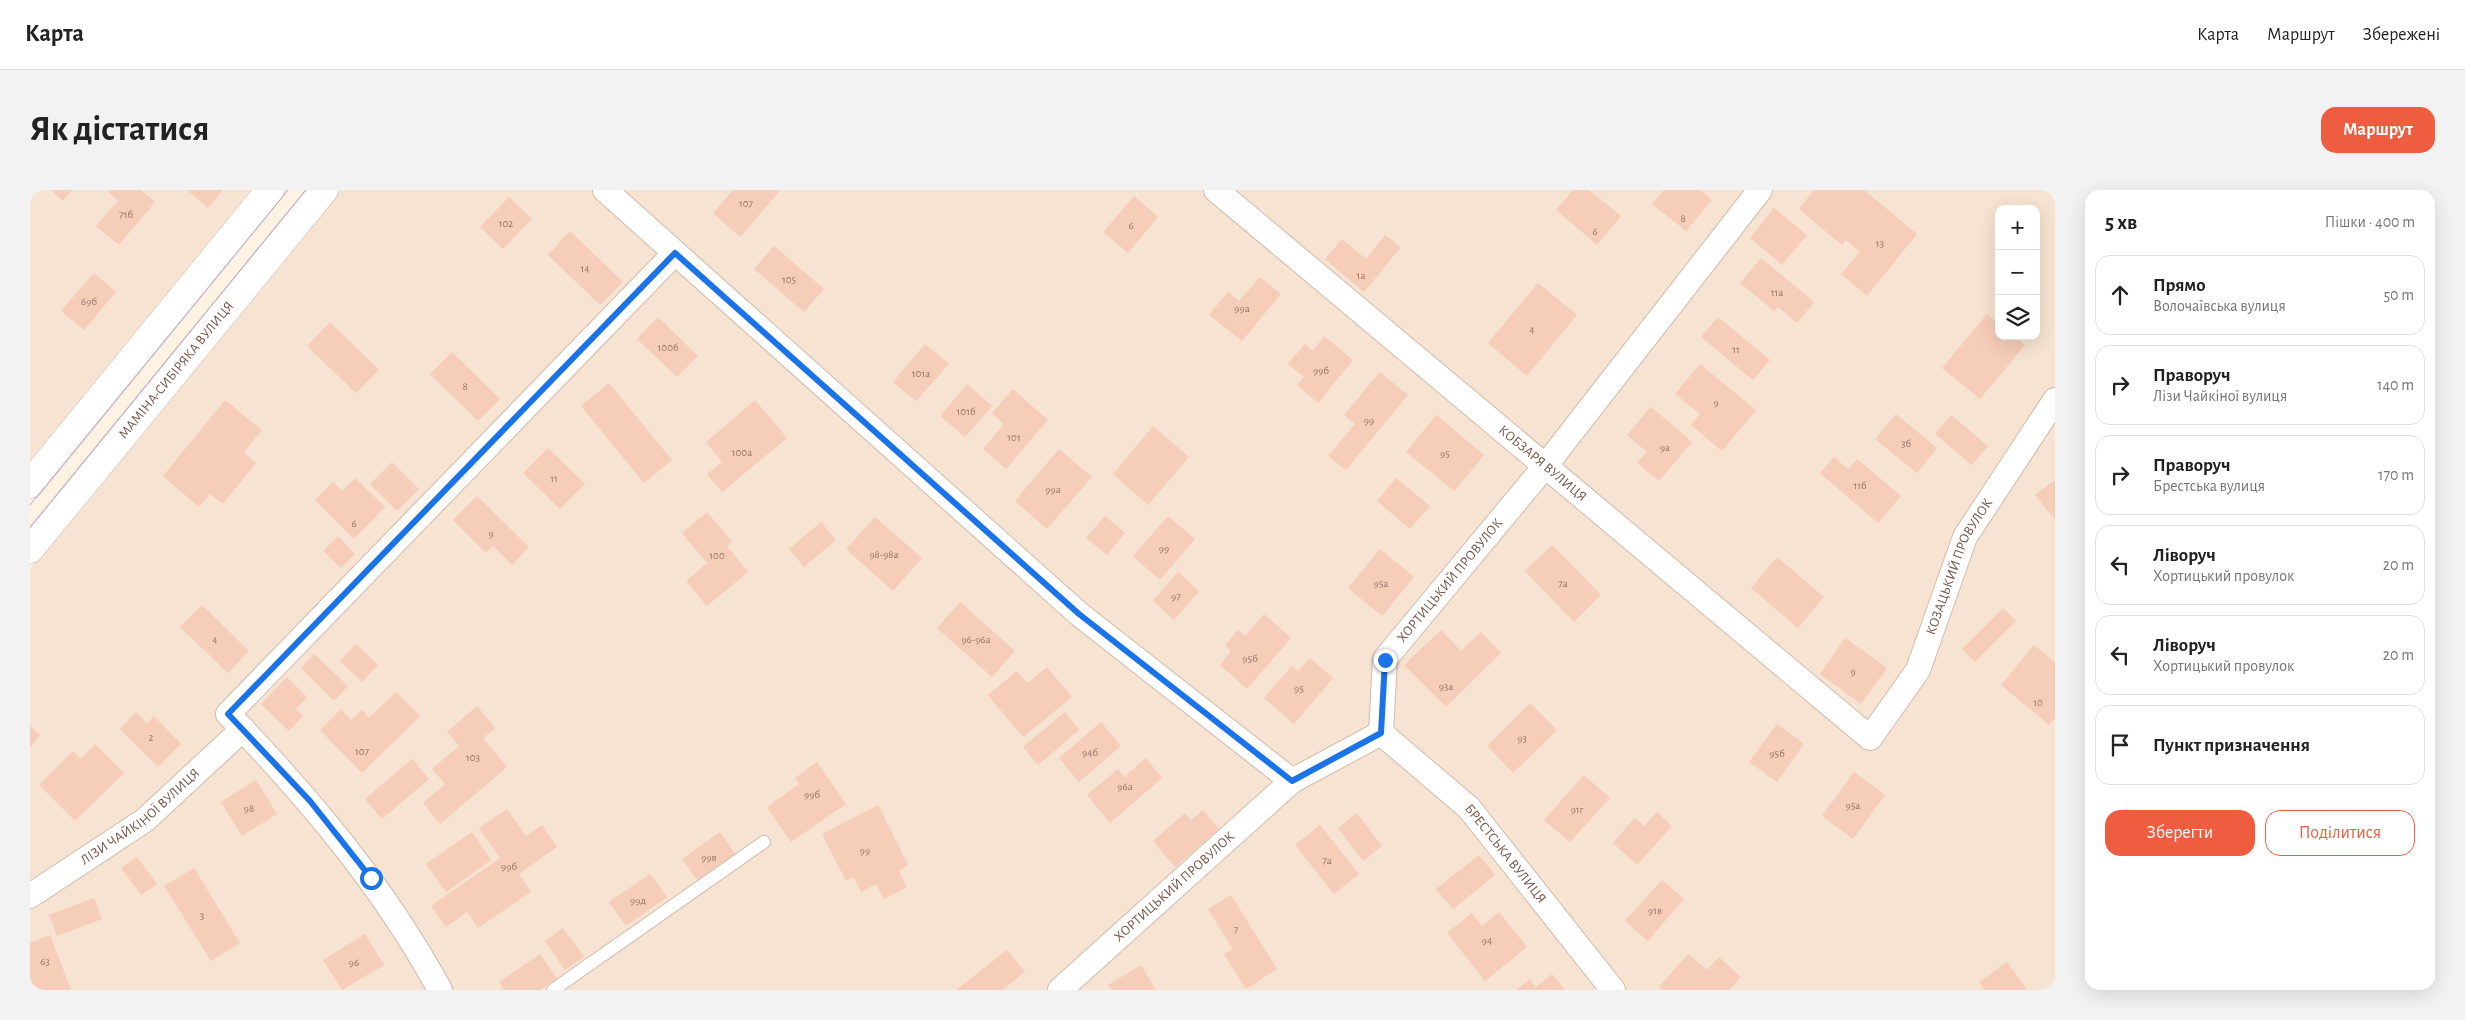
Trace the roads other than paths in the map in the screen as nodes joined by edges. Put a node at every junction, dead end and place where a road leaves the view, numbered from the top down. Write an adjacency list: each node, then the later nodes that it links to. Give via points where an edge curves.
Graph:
1 (270, 190): 9 (main road)
2 (324, 190): 10 (main road, МАМІНА-СИБІРЯКА ВУЛИЦЯ)
3 (605, 190): 6 (street)
4 (1216, 190): 8 (street, КОБЗАРЯ ВУЛИЦЯ)
5 (1760, 190): 8 (street, ХОРТИЦЬКИЙ ПРОВУЛОК)
6 (675, 253): 11 (street, ЛІЗИ ЧАЙКІНОЇ ВУЛИЦЯ); 14 (street, via 1079,614)
7 (2055, 400): 13 (street, КОЗАЦЬКИЙ ПРОВУЛОК, via 1965,537 1918,670)
8 (1546, 465): 12 (street, ХОРТИЦЬКИЙ ПРОВУЛОК, via 1385,660); 13 (street, КОБЗАРЯ ВУЛИЦЯ)
9 (30, 484)
10 (30, 549)
11 (236, 721): 16 (street, ЛІЗИ ЧАЙКІНОЇ ВУЛИЦЯ, via 145,820); 17 (street, via 310,801 371,878)
12 (1381, 733): 14 (street, ХОРТИЦЬКИЙ ПРОВУЛОК); 20 (street, БРЕСТСЬКА ВУЛИЦЯ, via 1469,808)
13 (1870, 738)
14 (1292, 781): 19 (street, ХОРТИЦЬКИЙ ПРОВУЛОК)
15 (764, 842): 18 (lane)
16 (30, 896)
17 (440, 990)
18 (552, 990)
19 (1060, 990)
20 (1613, 990)

